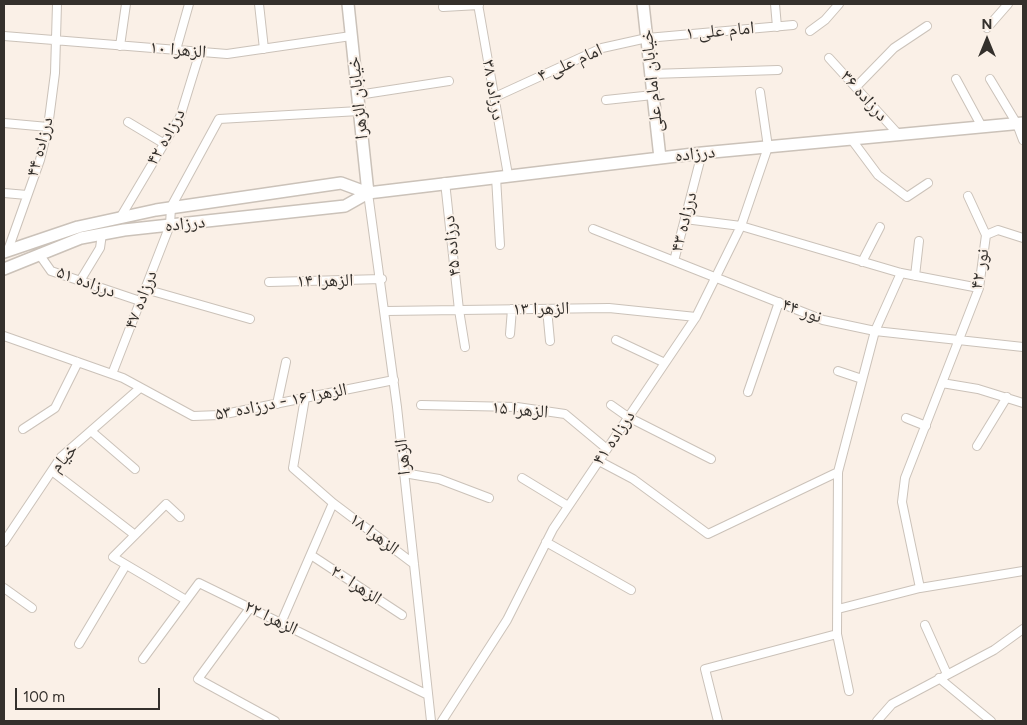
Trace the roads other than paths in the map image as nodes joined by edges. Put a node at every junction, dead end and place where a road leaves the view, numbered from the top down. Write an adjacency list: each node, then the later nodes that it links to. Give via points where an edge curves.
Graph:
1 (57, 4): 20 (street, درزاده ۴۴)
2 (126, 4): 21 (street)
3 (189, 4): 23 (street)
4 (259, 4): 22 (street)
5 (348, 4): 18 (main road, خیابان الزهرا)
6 (479, 4): 11 (street); 35 (street, درزاده ۳۸)
7 (643, 4): 19 (main road, خیابان امام علی)
8 (776, 4): 14 (street)
9 (839, 4): 16 (street)
10 (1008, 4): 15 (street)
11 (443, 7)
12 (792, 25): 14 (street, امام علی ۱)
13 (927, 26): 31 (street, via 894,48)
14 (777, 27): 19 (street, امام علی ۱)
15 (987, 28)
16 (810, 31)
17 (4, 36): 20 (street, الزهرا ۱۰)
18 (351, 36): 22 (street, الزهرا ۱۰); 33 (main road, خیابان الزهرا)
19 (647, 38): 27 (main road, خیابان امام علی); 35 (street, امام علی ۴, via 602,48)
20 (55, 40): 21 (street, الزهرا ۱۰); 41 (street, درزاده ۴۴, via 55,73)
21 (120, 46): 23 (street, الزهرا ۱۰)
22 (264, 49): 24 (street, الزهرا ۱۰, via 227,54)
23 (176, 50): 24 (street, الزهرا ۱۰)
24 (200, 52): 46 (street, درزاده ۴۲, via 180,117)
25 (829, 58): 31 (street, درزاده ۳۶)
26 (778, 70): 27 (street)
27 (651, 74): 34 (main road, خیابان امام علی)
28 (956, 79): 42 (street)
29 (990, 79): 40 (street)
30 (449, 82): 33 (street)
31 (856, 87): 43 (street, درزاده ۳۶)
32 (760, 92): 47 (street)
33 (358, 95): 37 (main road, خیابان الزهرا)
34 (653, 95): 36 (street); 49 (main road, خیابان امام علی)
35 (495, 97): 50 (street, درزاده ۳۸)
36 (606, 100)
37 (359, 110): 55 (main road, خیابان الزهرا); 58 (street, via 219,119)
38 (128, 122): 46 (street)
39 (4, 123): 41 (street)
40 (1020, 123): 42 (main road, درزاده); 45 (street)
41 (48, 127): 56 (street, درزاده ۴۴, via 40,160)
42 (982, 127): 43 (main road, درزاده)
43 (898, 135): 44 (main road, درزاده)
44 (852, 140): 47 (main road, درزاده); 53 (street, via 878,175 907,197)
45 (1023, 140)
46 (163, 143): 59 (street, درزاده ۴۲)
47 (768, 147): 48 (main road, درزاده); 62 (street, درزاده ۴۱)
48 (702, 153): 49 (main road, درزاده); 60 (street, درزاده ۴۳)
49 (660, 158): 50 (main road, درزاده)
50 (508, 175): 51 (main road, درزاده)
51 (496, 177): 52 (main road, درزاده); 69 (street)
52 (445, 182): 55 (main road, درزاده); 87 (street, درزاده ۴۵)
53 (928, 183)
54 (4, 193): 56 (street)
55 (368, 193): 58 (main road, درزاده, via 341,183); 61 (main road, درزاده, via 345,206); 78 (street, الزهرا)
56 (26, 195): 70 (street, درزاده ۴۴)
57 (968, 196): 66 (street)
58 (171, 208): 59 (main road, درزاده); 61 (street, درزاده ۴۷)
59 (120, 218): 70 (main road, درزاده, via 78,227)
60 (685, 219): 62 (street); 72 (street, درزاده ۴۳)
61 (170, 225): 65 (main road, درزاده); 82 (street, درزاده ۴۷)
62 (741, 226): 73 (street); 77 (street, درزاده ۴۱)
63 (880, 228): 73 (street)
64 (593, 229): 72 (street, نور ۴۴)
65 (102, 234): 71 (main road, درزاده); 79 (street, via 100,248)
66 (986, 235): 67 (street, نور ۴۲, via 998,230); 81 (street, نور ۴۲)
67 (1023, 235)
68 (919, 241): 76 (street)
69 (500, 244)
70 (6, 251)
71 (39, 254): 74 (main road, درزاده); 79 (street, درزاده ۵۱, via 52,272)
72 (674, 261): 77 (street, نور ۴۴)
73 (862, 262): 75 (street)
74 (4, 269)
75 (901, 273): 76 (street); 91 (street)
76 (915, 276): 81 (street)
77 (716, 277): 84 (street, نور ۴۴); 89 (street, درزاده ۴۱)
78 (382, 279): 80 (street, الزهرا ۱۴); 88 (street, الزهرا)
79 (80, 281): 83 (street, درزاده ۵۱)
80 (269, 282)
81 (979, 288): 96 (street, نور ۴۲)
82 (145, 289): 83 (street, درزاده ۴۷); 90 (street)
83 (140, 302): 103 (street, درزاده ۴۷)
84 (779, 302): 91 (street, نور ۴۴, via 823,320); 108 (street)
85 (512, 309): 86 (street, الزهرا ۱۳); 87 (street, الزهرا ۱۳); 92 (street)
86 (548, 309): 89 (street, الزهرا ۱۳, via 609,308); 94 (street)
87 (458, 310): 88 (street, الزهرا ۱۳); 97 (street, درزاده ۴۵)
88 (386, 311): 105 (street, الزهرا)
89 (696, 317): 101 (street, درزاده ۴۱)
90 (250, 319)
91 (875, 331): 96 (street, نور ۴۴); 104 (street)
92 (510, 334)
93 (4, 336): 99 (street, الزهرا ۱۶ - درزاده ۵۳)
94 (550, 340)
95 (616, 340): 101 (street)
96 (959, 340): 98 (street, نور ۴۴); 106 (street, نور ۴۲)
97 (465, 347)
98 (1023, 347)
99 (78, 362): 103 (street, الزهرا ۱۶ - درزاده ۵۳); 118 (street, via 54,408)
100 (286, 362): 112 (street)
101 (665, 363): 115 (street, درزاده ۴۱)
102 (838, 371): 104 (street)
103 (112, 374): 107 (street, الزهرا ۱۶ - درزاده ۵۳)
104 (862, 379): 126 (street)
105 (394, 380): 110 (street, الزهرا ۱۶ - درزاده ۵۳); 127 (street, الزهرا)
106 (942, 383): 109 (street); 117 (street, نور ۴۲)
107 (140, 388): 112 (street, الزهرا ۱۶ - درزاده ۵۳, via 192,416 220,415); 119 (street, خیام)
108 (748, 392)
109 (1007, 397): 111 (street); 120 (street)
110 (305, 398): 112 (street, الزهرا ۱۶ - درزاده ۵۳); 130 (street, الزهرا ۱۸, via 293,468)
111 (1023, 403)
112 (277, 404)
113 (421, 405): 121 (street, الزهرا ۱۵, via 517,407 565,414)
114 (611, 405): 115 (street)
115 (628, 418): 121 (street, درزاده ۴۱); 122 (street)
116 (906, 418): 117 (street)
117 (926, 426): 141 (street, نور ۴۲, via 905,478 902,502)
118 (23, 429)
119 (91, 431): 124 (street); 125 (street, خیام, via 61,457)
120 (977, 446)
121 (607, 449): 123 (street, درزاده ۴۱)
122 (711, 459)
123 (599, 461): 126 (street, via 633,479 708,534); 131 (street, درزاده ۴۱)
124 (135, 469)
125 (52, 471): 133 (street); 134 (street, خیام)
126 (838, 472): 146 (street)
127 (404, 473): 129 (street, via 439,479); 138 (street, الزهرا)
128 (522, 478): 131 (street)
129 (489, 498)
130 (333, 503): 136 (street); 138 (street, الزهرا ۱۸)
131 (568, 506): 135 (street, درزاده ۴۱)
132 (180, 517): 133 (street, via 166,504)
133 (135, 535): 137 (street, via 113,557)
134 (4, 542)
135 (546, 542): 142 (street); 160 (street, درزاده ۴۱, via 507,620)
136 (311, 555): 147 (street, الزهرا ۲۰); 148 (street)
137 (126, 564): 143 (street); 152 (street)
138 (414, 564): 157 (street, الزهرا)
139 (1023, 571): 141 (street)
140 (4, 588): 144 (street)
141 (920, 588): 146 (street)
142 (631, 590)
143 (186, 600): 145 (street, الزهرا ۲۲, via 199,583); 153 (street, الزهرا ۲۲)
144 (32, 608)
145 (250, 608): 148 (street, الزهرا ۲۲); 158 (street, via 198,679)
146 (838, 609): 151 (street)
147 (402, 615)
148 (281, 623): 157 (street, الزهرا ۲۲)
149 (925, 625): 154 (street)
150 (1023, 629): 154 (street, via 994,650)
151 (836, 634): 156 (street); 161 (street, via 705,669)
152 (80, 644)
153 (142, 659)
154 (947, 674): 155 (street)
155 (939, 678): 162 (street, via 892,704); 163 (street)
156 (849, 691)
157 (428, 695): 159 (street, الزهرا)
158 (275, 721)
159 (431, 721)
160 (442, 721)
161 (718, 721)
162 (877, 721)
163 (990, 721)

